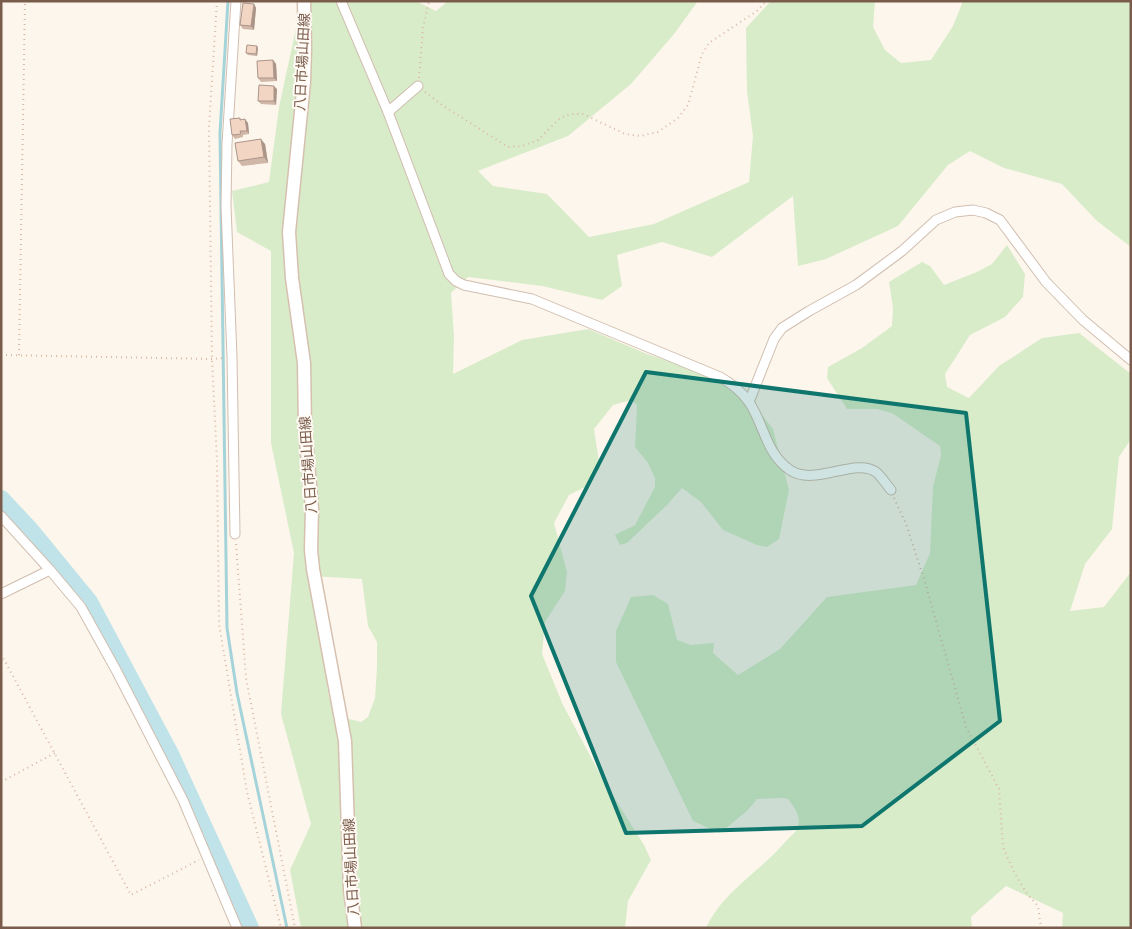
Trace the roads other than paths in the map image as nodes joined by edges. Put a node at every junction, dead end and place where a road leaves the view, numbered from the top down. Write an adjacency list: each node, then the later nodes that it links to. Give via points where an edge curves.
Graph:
1 (236, 1): 10 (street, via 226,206)
2 (304, 1): 14 (main road, 八日市場山田線, via 306,48 290,232 292,278 304,363 313,569 345,740 350,889)
3 (341, 1): 5 (street)
4 (418, 86): 5 (street)
5 (388, 112): 7 (street, via 449,274 456,281 532,299 559,309 720,377 731,383)
6 (1131, 360): 7 (street, via 1083,320 1046,282 1000,220 973,210 955,212 936,220 856,285 782,328)
7 (749, 402): 8 (street, via 776,458 791,471 803,475 865,468 876,472)
8 (891, 490)
9 (1, 516): 11 (street)
10 (235, 534)
11 (50, 570): 12 (street); 13 (street, via 81,607 116,670 183,800)
12 (1, 594)
13 (237, 928)
14 (355, 928)

